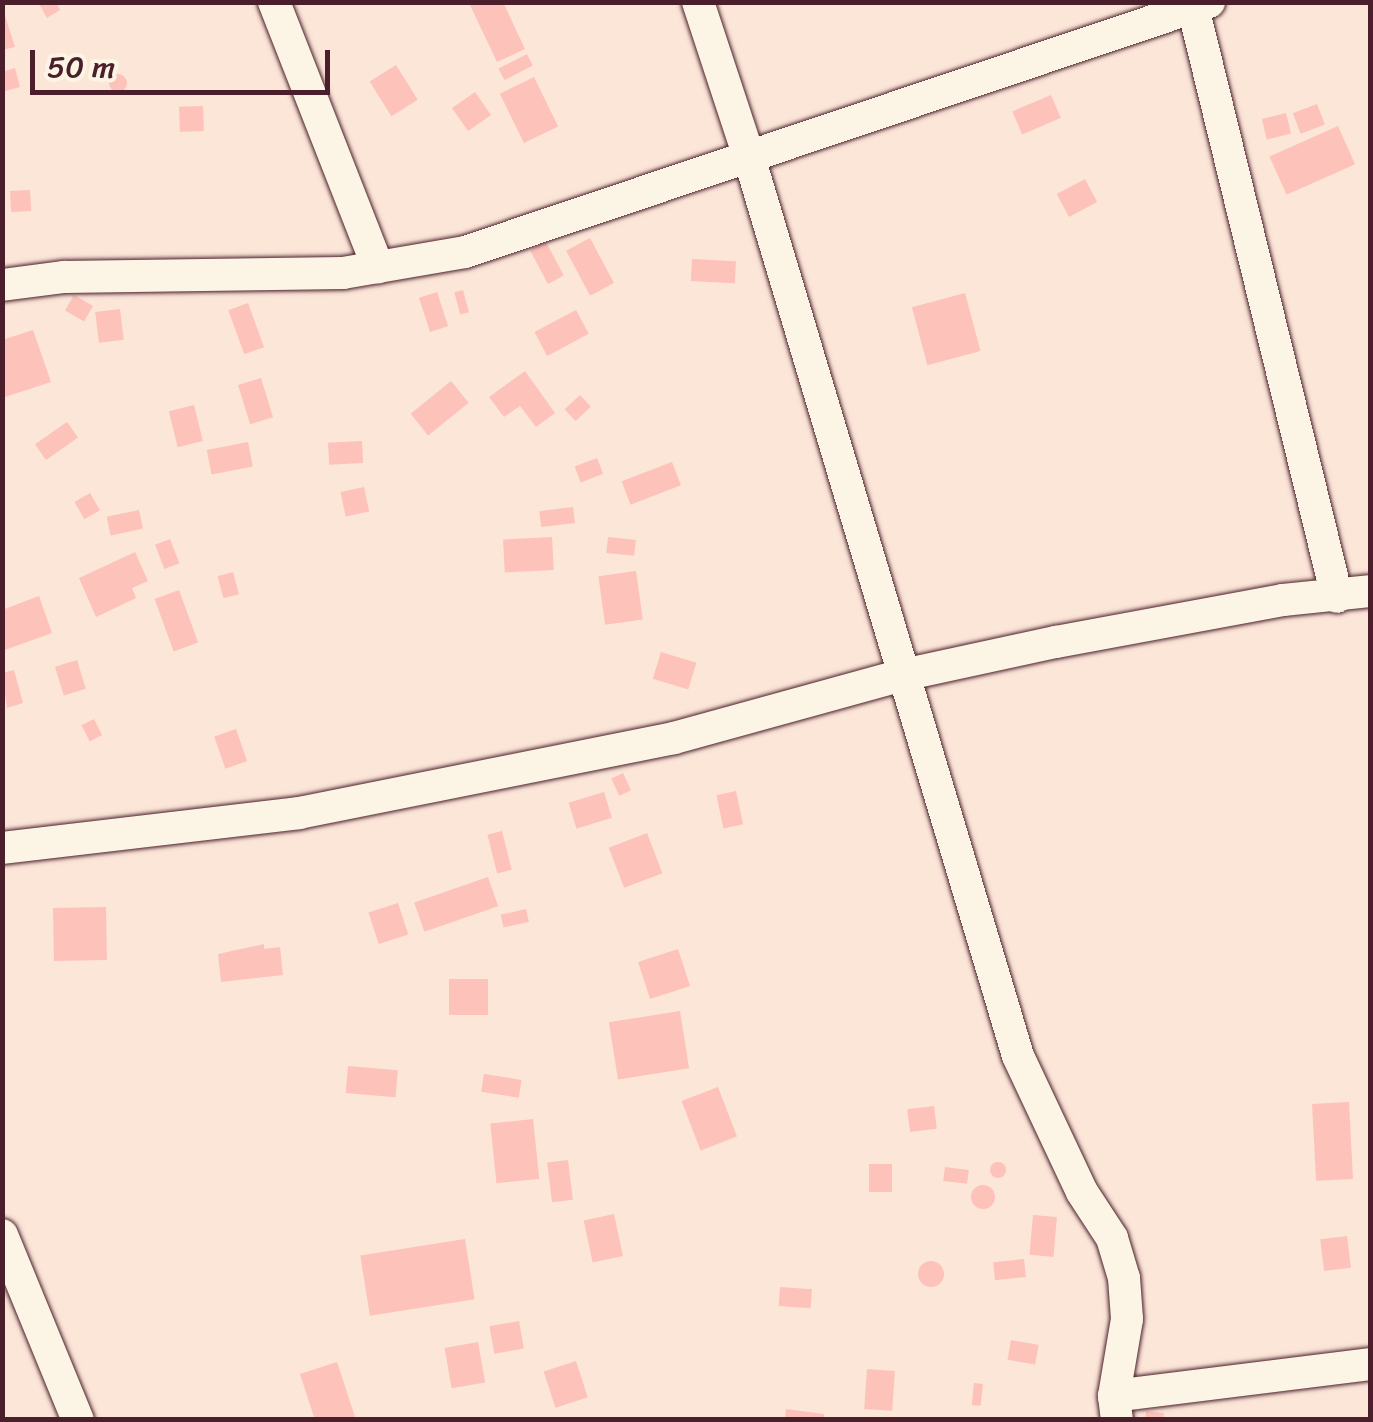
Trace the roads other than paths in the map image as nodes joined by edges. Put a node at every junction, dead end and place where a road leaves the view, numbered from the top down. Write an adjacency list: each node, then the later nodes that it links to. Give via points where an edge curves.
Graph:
1 (274, 2): 5 (street)
2 (698, 2): 4 (street)
3 (1201, 5): 4 (street); 8 (street)
4 (750, 157): 5 (street, via 465,252); 9 (street)
5 (378, 268): 6 (street)
6 (2, 285)
7 (1370, 591): 8 (street)
8 (1337, 597): 9 (street, via 1284,600)
9 (904, 675): 10 (street, via 674,738 299,814); 13 (street, via 1018,1056 1082,1192 1112,1238 1124,1278 1127,1320)
10 (2, 848)
11 (2, 1235): 14 (street)
12 (1370, 1364): 13 (street)
13 (1115, 1408)
14 (78, 1420)

